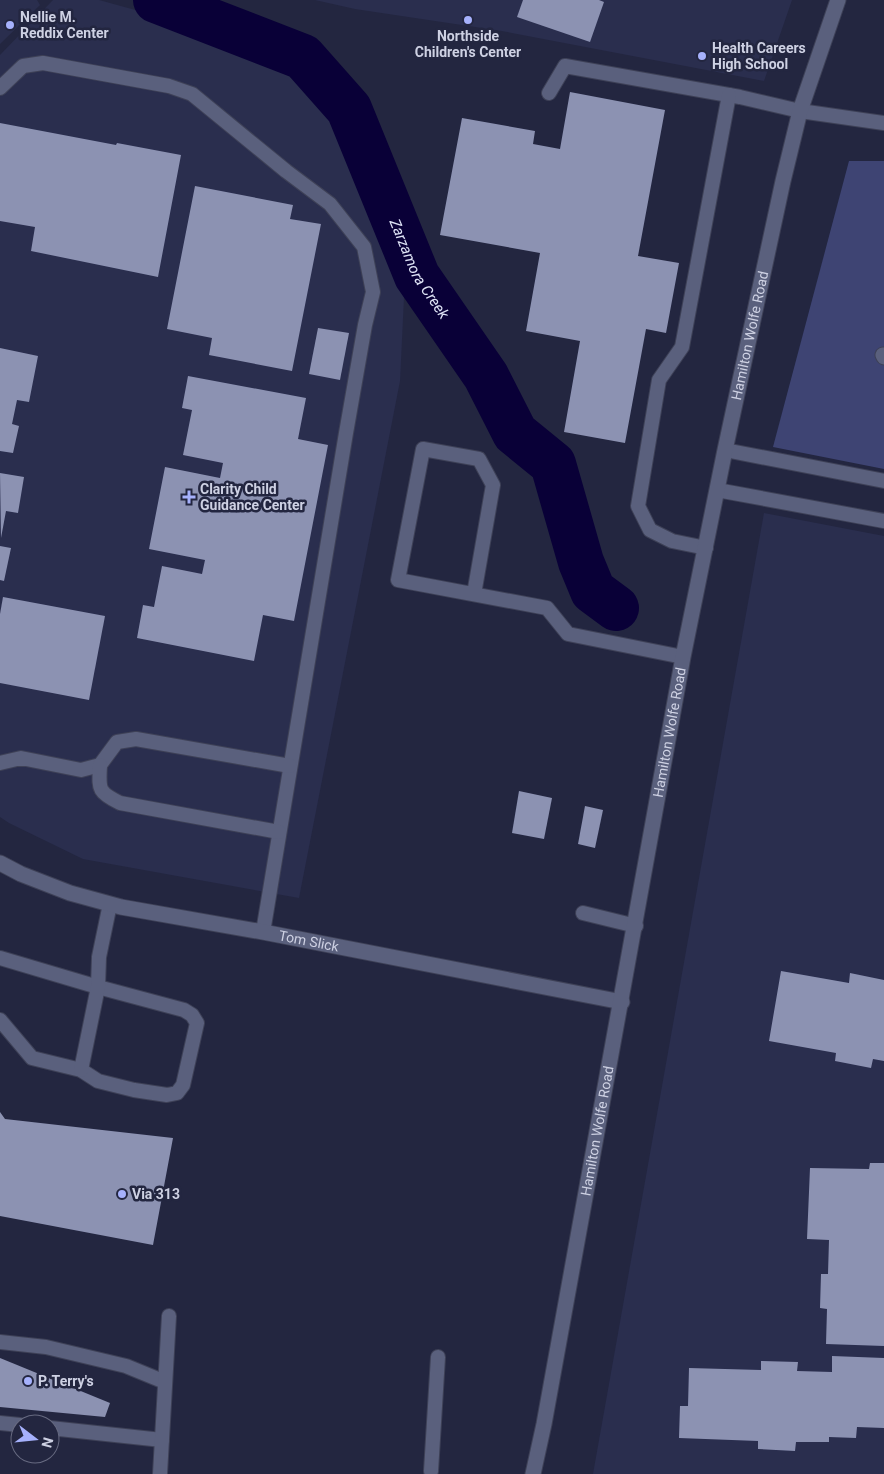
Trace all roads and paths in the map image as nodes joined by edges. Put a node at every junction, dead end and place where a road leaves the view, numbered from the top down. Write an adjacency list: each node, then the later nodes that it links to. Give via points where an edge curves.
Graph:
1 (838, 0): 5 (street, Hamilton Wolfe Road)
2 (0, 88): 16 (lane, via 23,66 43,63 168,86 192,94 330,204 364,247 373,292)
3 (549, 93): 4 (lane, via 565,66)
4 (729, 95): 5 (lane); 11 (lane, via 682,347 659,380 638,506 650,530 672,541)
5 (800, 111): 6 (lane); 7 (street, Hamilton Wolfe Road)
6 (884, 123)
7 (725, 450): 8 (lane); 9 (street, Hamilton Wolfe Road)
8 (884, 481)
9 (717, 490): 10 (lane); 11 (street, Hamilton Wolfe Road)
10 (884, 521)
11 (706, 548): 13 (street, Hamilton Wolfe Road)
12 (474, 594): 12 (lane, via 398,580 423,450 479,460 493,485); 13 (lane, via 546,608 568,634)
13 (683, 657): 21 (street, Hamilton Wolfe Road)
14 (0, 763): 15 (lane, via 21,758 81,770)
15 (100, 765): 16 (lane, via 117,742 136,739); 17 (lane, via 99,786 105,796 120,803)
16 (290, 766): 17 (lane)
17 (279, 832): 22 (lane)
18 (0, 864): 19 (street, Tom Slick, via 70,893)
19 (110, 904): 22 (street, Tom Slick); 24 (lane, via 99,957)
20 (583, 913): 21 (lane)
21 (636, 926): 25 (street, Hamilton Wolfe Road)
22 (263, 932): 25 (street, Tom Slick)
23 (0, 958): 24 (lane)
24 (98, 987): 27 (lane); 27 (lane, via 184,1010 197,1023 183,1085 177,1093 167,1095 125,1088 98,1081)
25 (622, 1002): 36 (street, Hamilton Wolfe Road)
26 (0, 1020): 27 (lane, via 32,1058)
27 (81, 1070)
28 (169, 1316): 31 (lane)
29 (0, 1342): 31 (lane, via 46,1347 126,1366)
30 (438, 1357): 34 (lane)
31 (165, 1382): 33 (lane)
32 (60, 1429): 33 (lane)
33 (162, 1440): 35 (lane)
34 (431, 1471)
35 (160, 1474)
36 (533, 1474)

